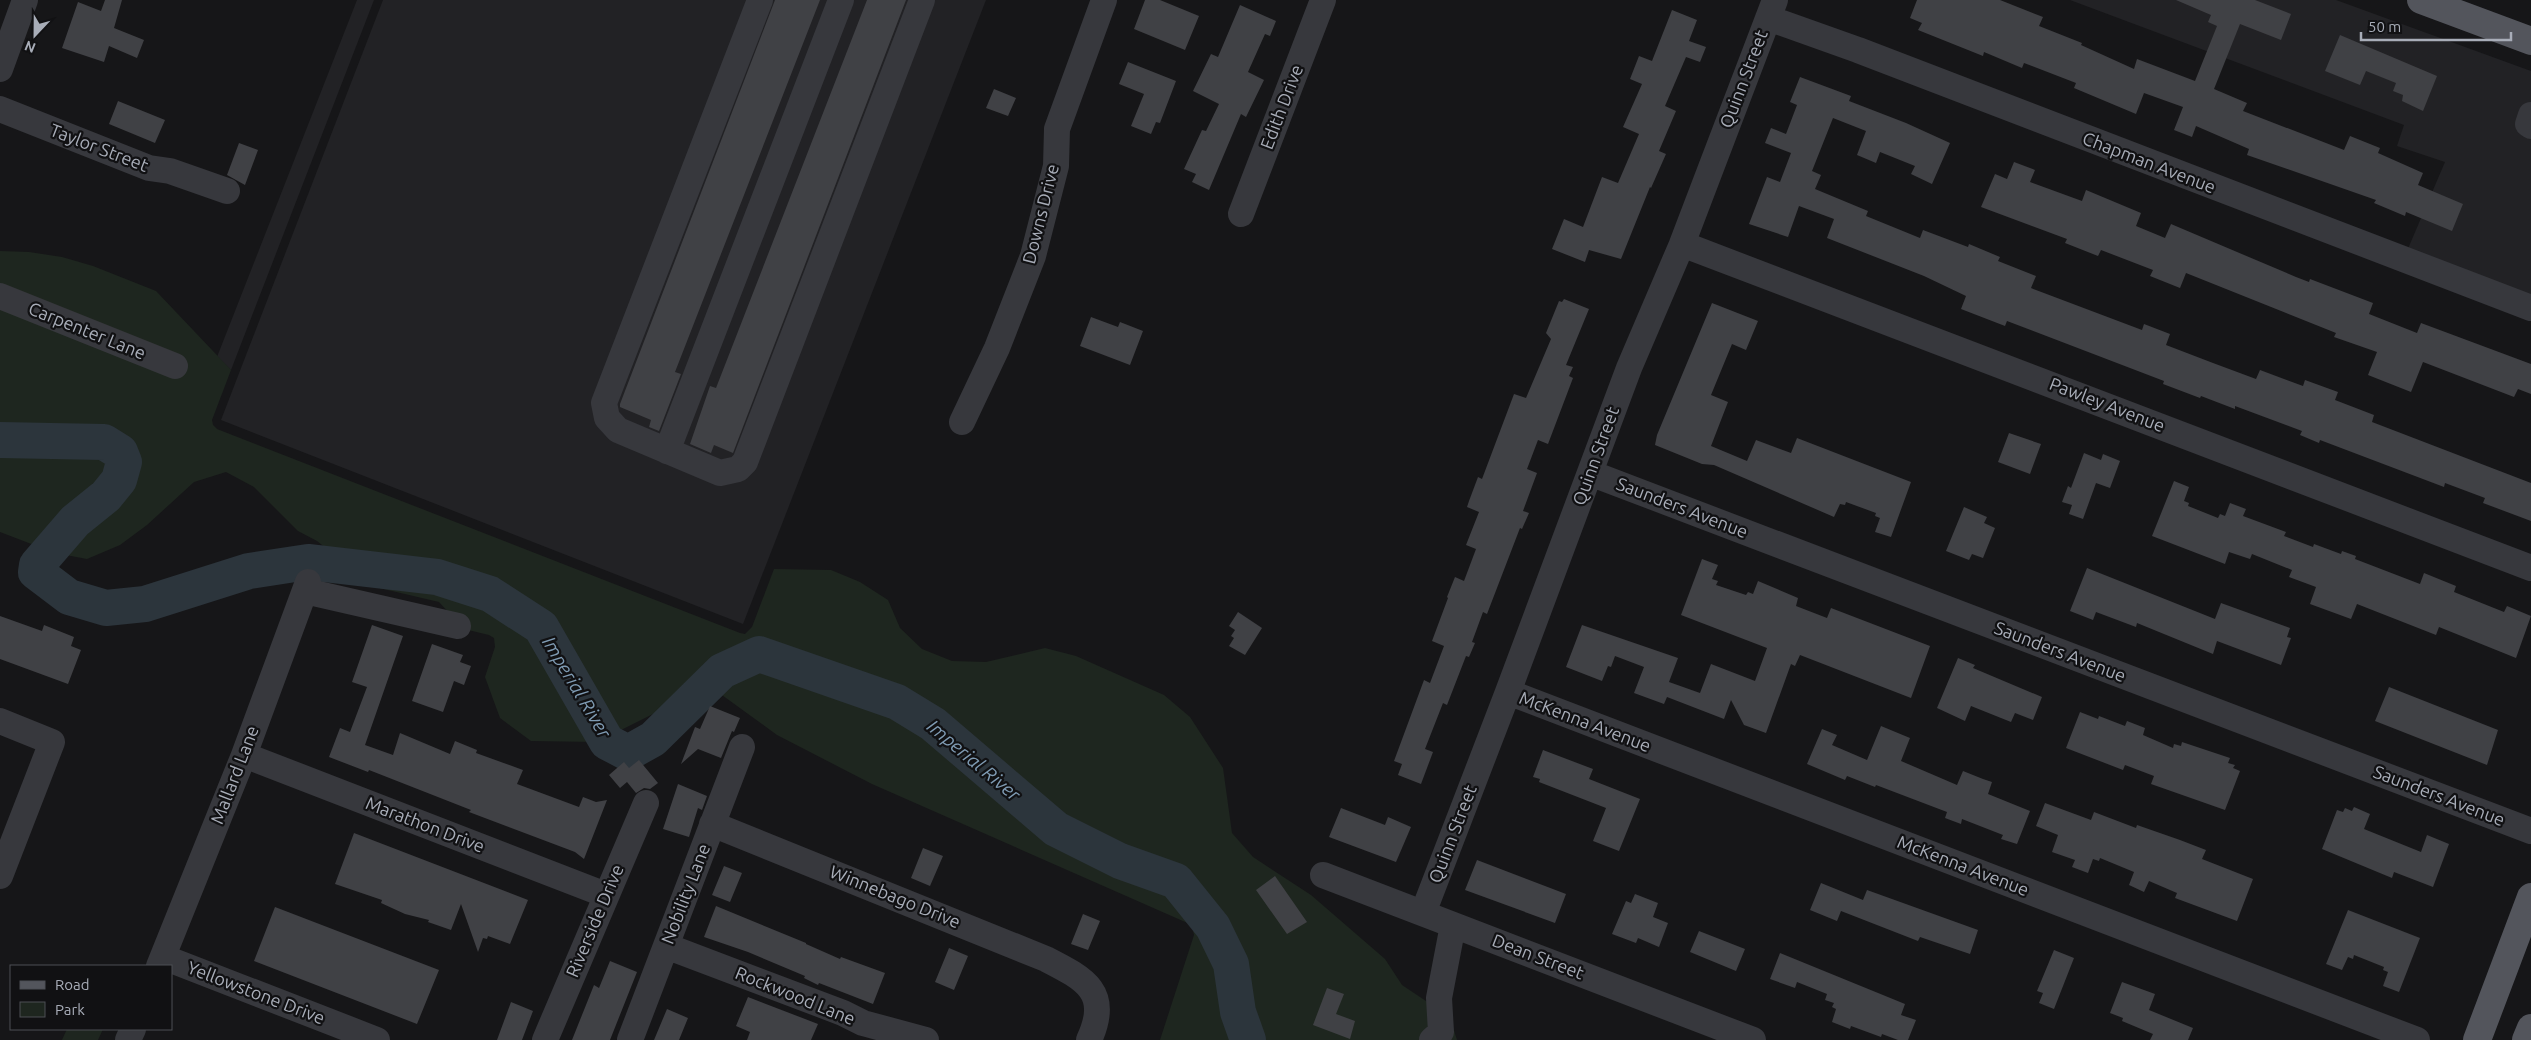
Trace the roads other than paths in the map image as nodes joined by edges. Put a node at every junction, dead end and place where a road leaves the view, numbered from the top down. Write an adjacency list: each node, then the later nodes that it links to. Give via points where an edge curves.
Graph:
1 (26, 0): 10 (street)
2 (760, 0): 21 (street, via 604,403 606,418 618,430)
3 (841, 0): 21 (street)
4 (922, 0): 21 (street, via 744,462 738,469 720,474)
5 (1104, 0): 20 (street, Downs Drive, via 1057,129 1056,166 1033,256 997,348)
6 (1323, 0): 15 (street, Edith Drive)
7 (2421, 0): 9 (main road)
8 (1771, 9): 16 (street, Quinn Street); 18 (street, Chapman Avenue, via 1858,50)
9 (2531, 41)
10 (0, 69)
11 (0, 109): 14 (street, Taylor Street, via 149,168 170,171)
12 (2531, 115): 13 (street, via 2528,124)
13 (2531, 126)
14 (227, 191)
15 (1241, 214)
16 (1682, 244): 22 (street, Quinn Street, via 1629,368); 23 (street, Pawley Avenue)
17 (0, 296): 19 (street, Carpenter Lane)
18 (2531, 308)
19 (175, 366)
20 (962, 422)
21 (667, 451)
22 (1590, 473): 25 (street, Quinn Street); 31 (street, Saunders Avenue)
23 (2531, 568)
24 (458, 626): 28 (street, Mallard Lane, via 307,586)
25 (1508, 692): 36 (street, Quinn Street); 49 (street, McKenna Avenue)
26 (0, 721): 33 (street, via 52,742)
27 (742, 747): 30 (street, Nobility Lane)
28 (244, 755): 34 (street, Marathon Drive); 39 (street, Mallard Lane)
29 (646, 803): 34 (street, Riverside Drive)
30 (712, 824): 38 (street, Nobility Lane); 46 (street, Winnebago Drive, via 1046,959 1076,976 1087,984 1098,1004 1095,1025)
31 (2531, 832)
32 (1323, 874): 36 (street, Dean Street)
33 (0, 876)
34 (606, 895): 43 (street, Riverside Drive)
35 (2531, 897): 50 (main road)
36 (1423, 913): 37 (street, Dean Street)
37 (1453, 925): 47 (street, via 1439,998 1441,1032); 48 (street, Dean Street)
38 (666, 946): 44 (street, Nobility Lane); 45 (street, Rockwood Lane, via 863,1023)
39 (161, 962)
40 (172, 966): 42 (street, Yellowstone Drive)
41 (2531, 1028): 51 (main road)
42 (377, 1040)
43 (545, 1040)
44 (630, 1040)
45 (926, 1040)
46 (1088, 1040)
47 (1432, 1040)
48 (1753, 1040)
49 (2417, 1040)
50 (2477, 1040)
51 (2526, 1040)

